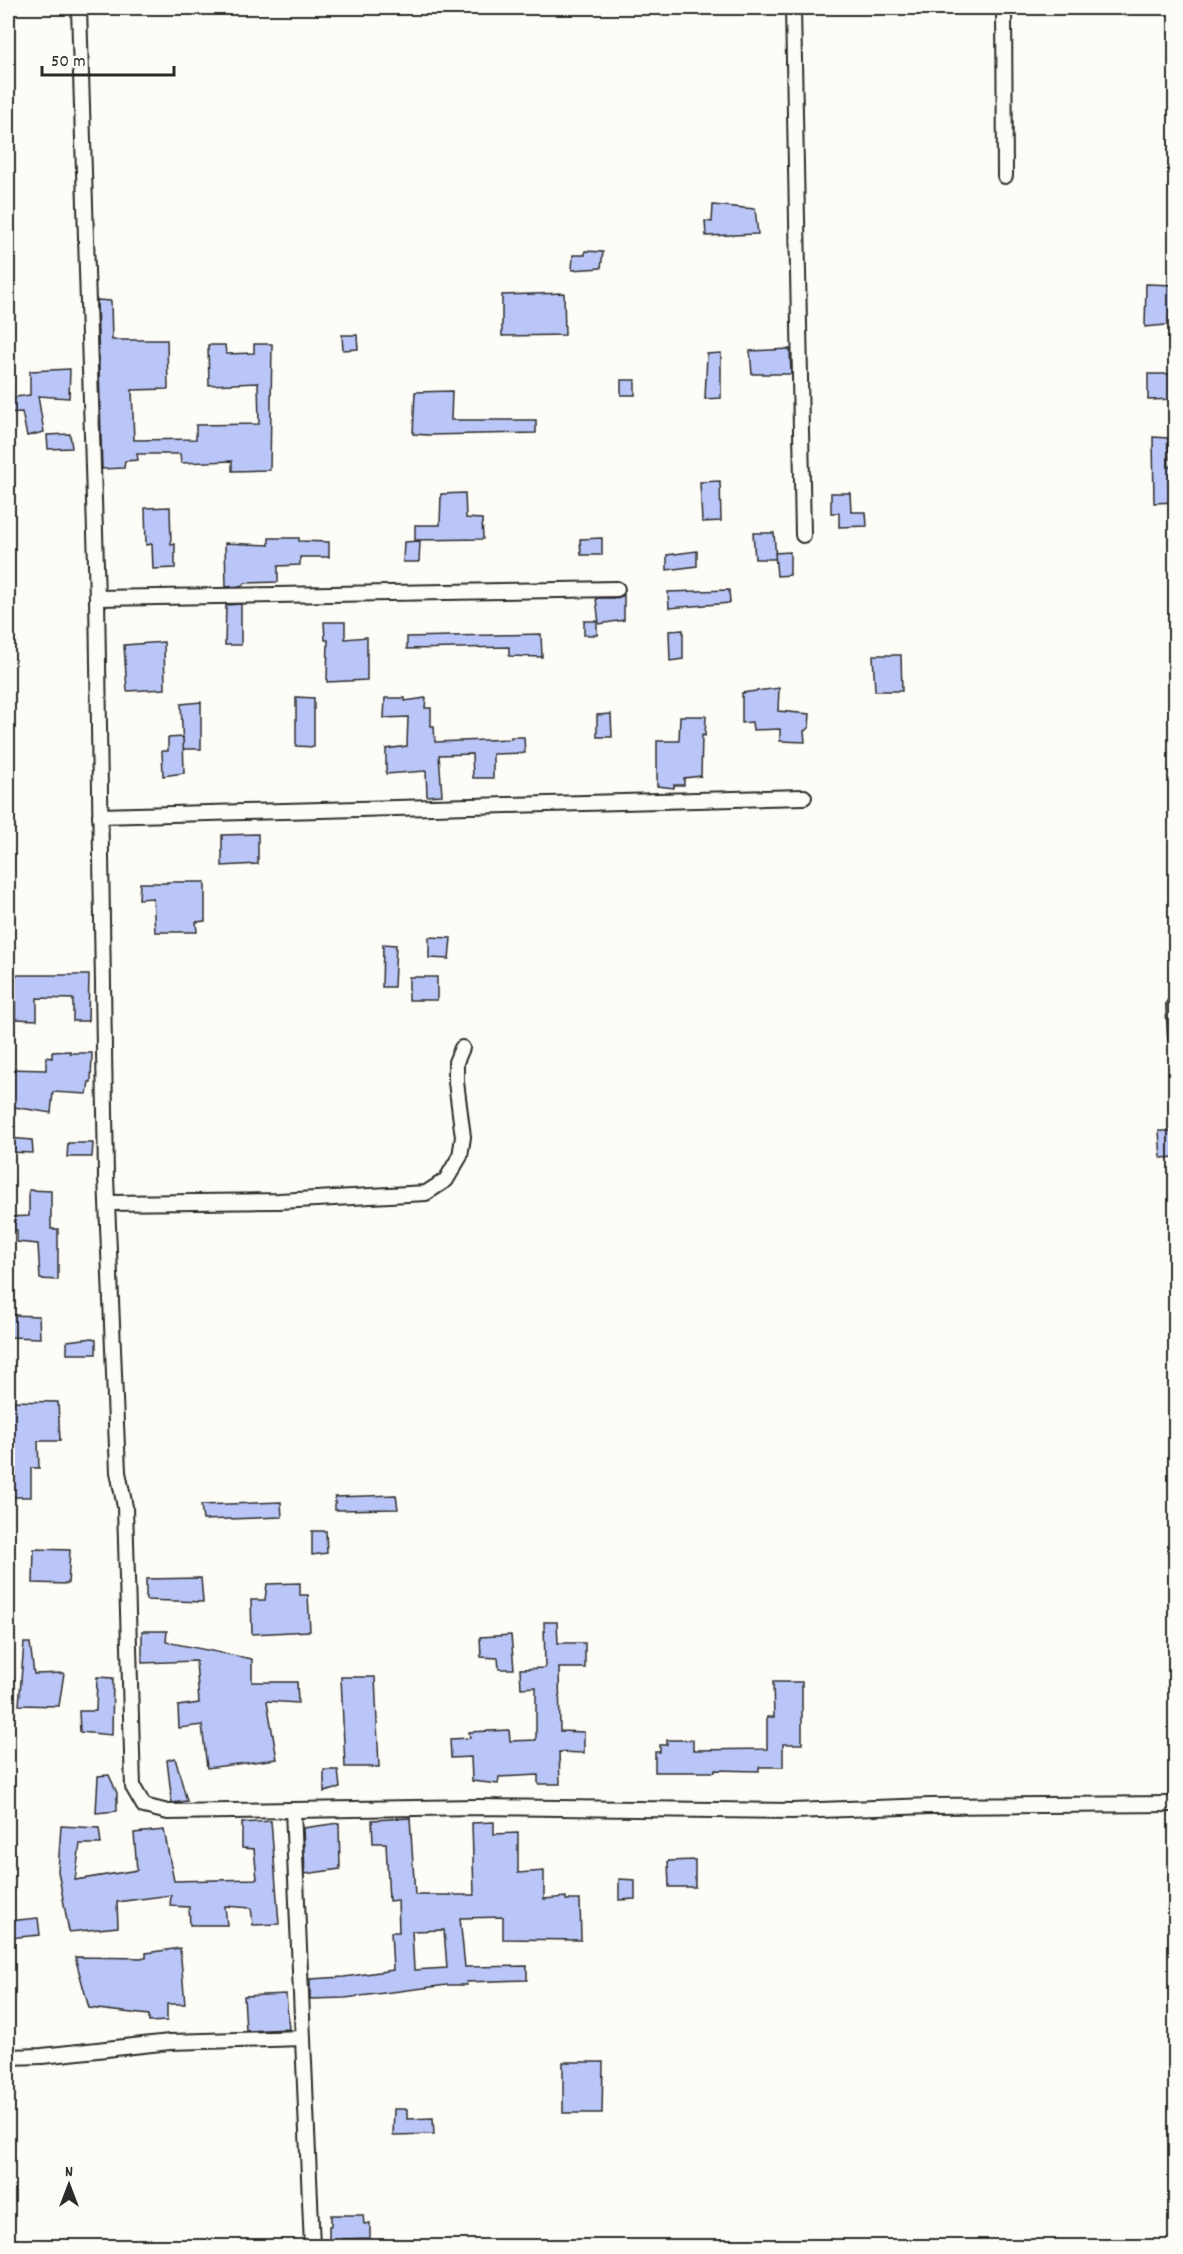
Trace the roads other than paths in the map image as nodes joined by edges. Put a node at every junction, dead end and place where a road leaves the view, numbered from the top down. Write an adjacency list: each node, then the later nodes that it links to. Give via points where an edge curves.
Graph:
1 (79, 8): 7 (street)
2 (793, 8): 5 (street)
3 (1004, 8): 4 (street)
4 (1005, 176)
5 (803, 535)
6 (617, 589): 7 (street)
7 (97, 598): 9 (street)
8 (804, 796): 9 (street)
9 (100, 816): 13 (street)
10 (1176, 1005): 11 (street)
11 (1176, 1039)
12 (462, 1048): 13 (street, via 456,1062 463,1137 460,1156 446,1180 426,1193 279,1201)
13 (107, 1203): 15 (street, via 118,1472 125,1508 133,1787 144,1806 168,1812)
14 (1176, 1804): 15 (street, via 792,1811)
15 (293, 1810): 16 (street)
16 (303, 2038): 17 (street, via 170,2042); 18 (street)
17 (8, 2057)
18 (312, 2247)

